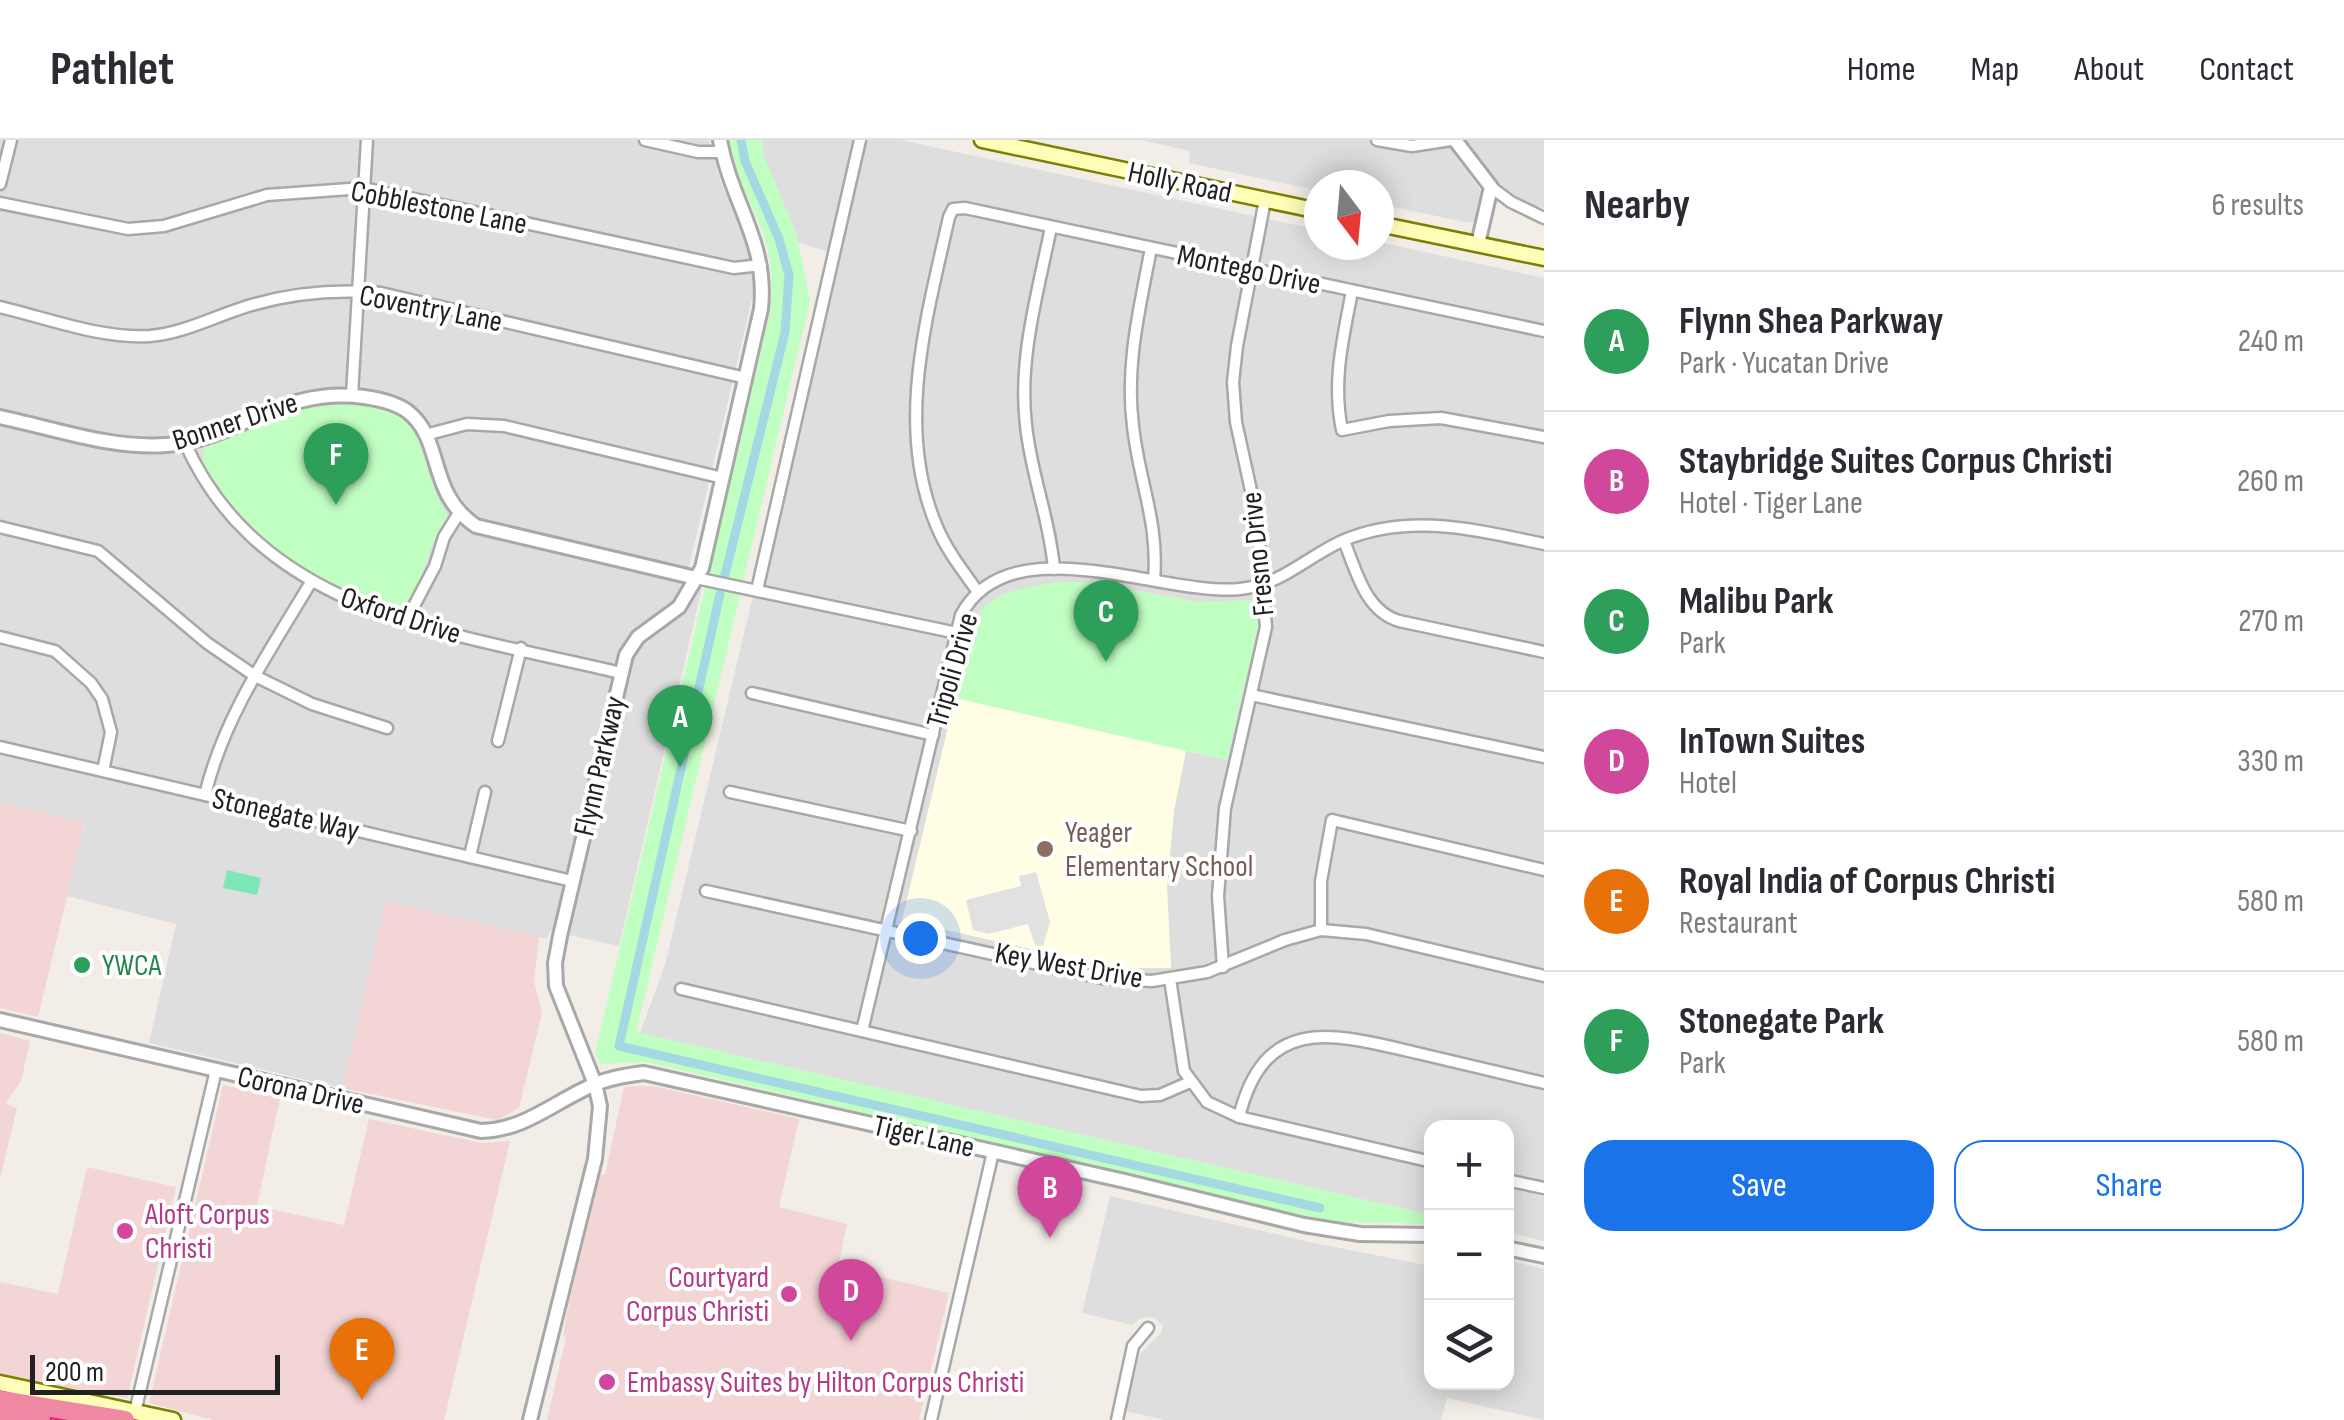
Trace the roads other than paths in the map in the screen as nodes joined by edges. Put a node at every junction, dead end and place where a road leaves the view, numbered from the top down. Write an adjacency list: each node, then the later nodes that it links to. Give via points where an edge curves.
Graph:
1 (10, 140): 9 (street)
2 (367, 140): 11 (street)
3 (646, 140): 8 (street, via 698,152)
4 (860, 140): 43 (street)
5 (982, 140): 12 (main road, Holly Road)
6 (1377, 140): 7 (street, via 1412,146)
7 (1453, 140): 10 (street)
8 (721, 146): 21 (street, Flynn Parkway)
9 (0, 184)
10 (1490, 186): 15 (street); 18 (street)
11 (363, 188): 13 (street, Cobblestone Lane, via 267,195 164,226 128,229); 21 (street, Cobblestone Lane, via 734,268); 23 (street)
12 (1265, 200): 14 (main road, Holly Road); 22 (street, Fresno Drive)
13 (0, 204)
14 (1304, 209)
15 (1544, 218)
16 (1051, 227): 19 (street, Montego Drive); 38 (street, via 1028,341 1024,408); 44 (street, Montego Drive, via 954,209 921,351 916,432 924,482 936,525)
17 (1394, 227): 18 (main road)
18 (1478, 244): 20 (main road)
19 (1151, 248): 22 (street, Montego Drive); 40 (street, via 1130,384 1136,452 1156,536)
20 (1544, 258)
21 (761, 266): 27 (street, Flynn Parkway, via 761,309)
22 (1252, 270): 24 (street, Montego Drive); 42 (street, Fresno Drive, via 1234,382)
23 (357, 291): 25 (street, Coventry Lane, via 269,300 152,336); 27 (street, Coventry Lane); 28 (street)
24 (1352, 291): 26 (street, Montego Drive); 31 (street, via 1337,366 1342,430 1441,418)
25 (0, 307)
26 (1544, 331)
27 (746, 378): 33 (street, Flynn Parkway)
28 (352, 396): 30 (street, Bonner Drive, via 394,404); 32 (street, Bonner Drive, via 290,402)
29 (0, 416): 32 (street, Bonner Drive, via 125,444)
30 (426, 435): 33 (street, via 466,424 504,426); 34 (street)
31 (1544, 436)
32 (184, 442): 41 (street, Oxford Drive, via 212,494 242,528)
33 (722, 478): 39 (street, Flynn Parkway)
34 (459, 513): 39 (street, via 491,531); 45 (street)
35 (0, 526): 51 (street, via 98,552)
36 (1344, 540): 37 (street, Tripoli Drive, via 1383,528 1441,524); 42 (street, Tripoli Drive); 49 (street, via 1380,613)
37 (1544, 544)
38 (1054, 570): 40 (street, Tripoli Drive); 44 (street, Tripoli Drive, via 1001,578)
39 (696, 578): 43 (street); 50 (street, Flynn Parkway, via 679,608 632,644)
40 (1154, 580): 42 (street, Tripoli Drive, via 1214,590)
41 (311, 582): 45 (street, Oxford Drive); 51 (street)
42 (1263, 586): 53 (street, Fresno Drive, via 1266,627)
43 (756, 590): 46 (street)
44 (978, 592): 46 (street, Tripoli Drive)
45 (406, 621): 48 (street, Oxford Drive)
46 (957, 633): 55 (street, Tripoli Drive)
47 (0, 637): 59 (street, via 56,651 91,683 108,716)
48 (521, 648): 50 (street, Oxford Drive); 56 (street)
49 (1544, 652)
50 (621, 673): 66 (street, Flynn Parkway)
51 (255, 676): 54 (street, via 312,704); 62 (street, via 224,734)
52 (752, 693): 55 (street)
53 (1251, 695): 58 (street); 70 (street, Fresno Drive, via 1220,853)
54 (387, 728)
55 (933, 735): 63 (street, Tripoli Drive)
56 (498, 741)
57 (0, 747): 59 (street, Stonegate Way)
58 (1544, 757)
59 (103, 771): 62 (street, Stonegate Way)
60 (485, 792): 64 (street)
61 (730, 792): 63 (street)
62 (205, 795): 64 (street, Stonegate Way)
63 (910, 831): 68 (street, Tripoli Drive)
64 (470, 856): 66 (street, Stonegate Way)
65 (1544, 870): 69 (street, via 1332,820)
66 (572, 882): 79 (street, Flynn Parkway, via 556,986)
67 (706, 891): 68 (street, Key West Drive)
68 (887, 930): 72 (street, Key West Drive, via 1102,978); 75 (street, Tripoli Drive)
69 (1321, 930): 70 (street, Key West Drive); 71 (street, Key West Drive, via 1366,934)
70 (1224, 967): 72 (street, Key West Drive)
71 (1544, 976)
72 (1170, 979): 77 (street)
73 (680, 989): 75 (street)
74 (0, 1020): 76 (street, Corona Drive)
75 (862, 1031): 77 (street, via 1141,1096)
76 (216, 1070): 79 (street, Corona Drive, via 481,1131 525,1123); 92 (street)
77 (1190, 1082): 80 (street, via 1207,1102)
78 (1544, 1083): 80 (street, via 1321,1035 1287,1045 1259,1067)
79 (595, 1084): 81 (street, Tiger Lane, via 644,1074); 95 (street, Flynn Parkway, via 598,1142)
80 (1239, 1117): 82 (street)
81 (992, 1152): 85 (street, Tiger Lane, via 1304,1226); 96 (street)
82 (1424, 1160)
83 (1514, 1182): 84 (street)
84 (1544, 1188)
85 (1424, 1235)
86 (1514, 1250): 87 (street)
87 (1544, 1256)
88 (1148, 1328): 97 (street, via 1133,1346)
89 (0, 1383): 92 (main road)
90 (0, 1400): 92 (highway)
91 (0, 1411): 93 (highway)
92 (130, 1416): 94 (main road)
93 (42, 1420)
94 (173, 1420)
95 (530, 1420)
96 (930, 1420)
97 (1117, 1420)

